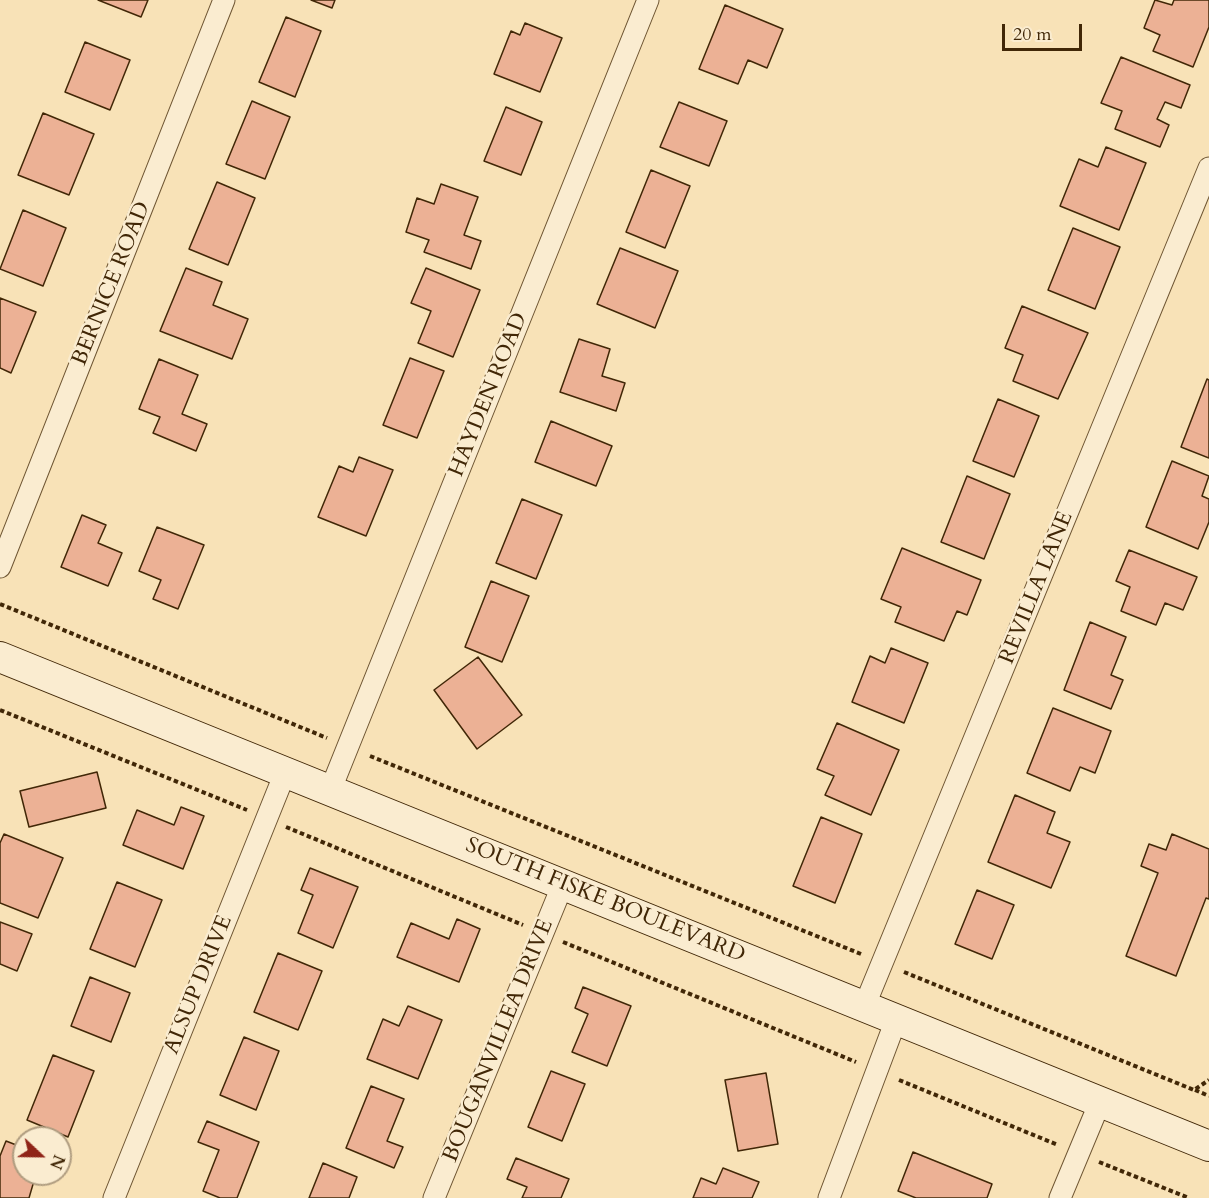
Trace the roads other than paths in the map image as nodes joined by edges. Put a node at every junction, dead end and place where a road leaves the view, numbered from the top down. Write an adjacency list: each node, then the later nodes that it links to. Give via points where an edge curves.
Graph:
1 (224, 0): 4 (street, BERNICE ROAD)
2 (648, 0): 7 (street, HAYDEN ROAD)
3 (1209, 168): 9 (street, REVILLA LANE)
4 (0, 567)
5 (2, 665): 6 (main road, SOUTH FISKE BOULEVARD)
6 (285, 772): 7 (main road, SOUTH FISKE BOULEVARD); 13 (street, ALSUP DRIVE)
7 (330, 791): 8 (main road, SOUTH FISKE BOULEVARD)
8 (563, 884): 9 (main road, SOUTH FISKE BOULEVARD); 14 (street, BOUGANVILLEA DRIVE)
9 (864, 1007): 10 (main road, SOUTH FISKE BOULEVARD)
10 (896, 1020): 11 (main road, SOUTH FISKE BOULEVARD); 15 (street)
11 (1100, 1102): 12 (main road, SOUTH FISKE BOULEVARD); 16 (street)
12 (1209, 1146)
13 (114, 1198)
14 (434, 1198)
15 (829, 1198)
16 (1060, 1198)

